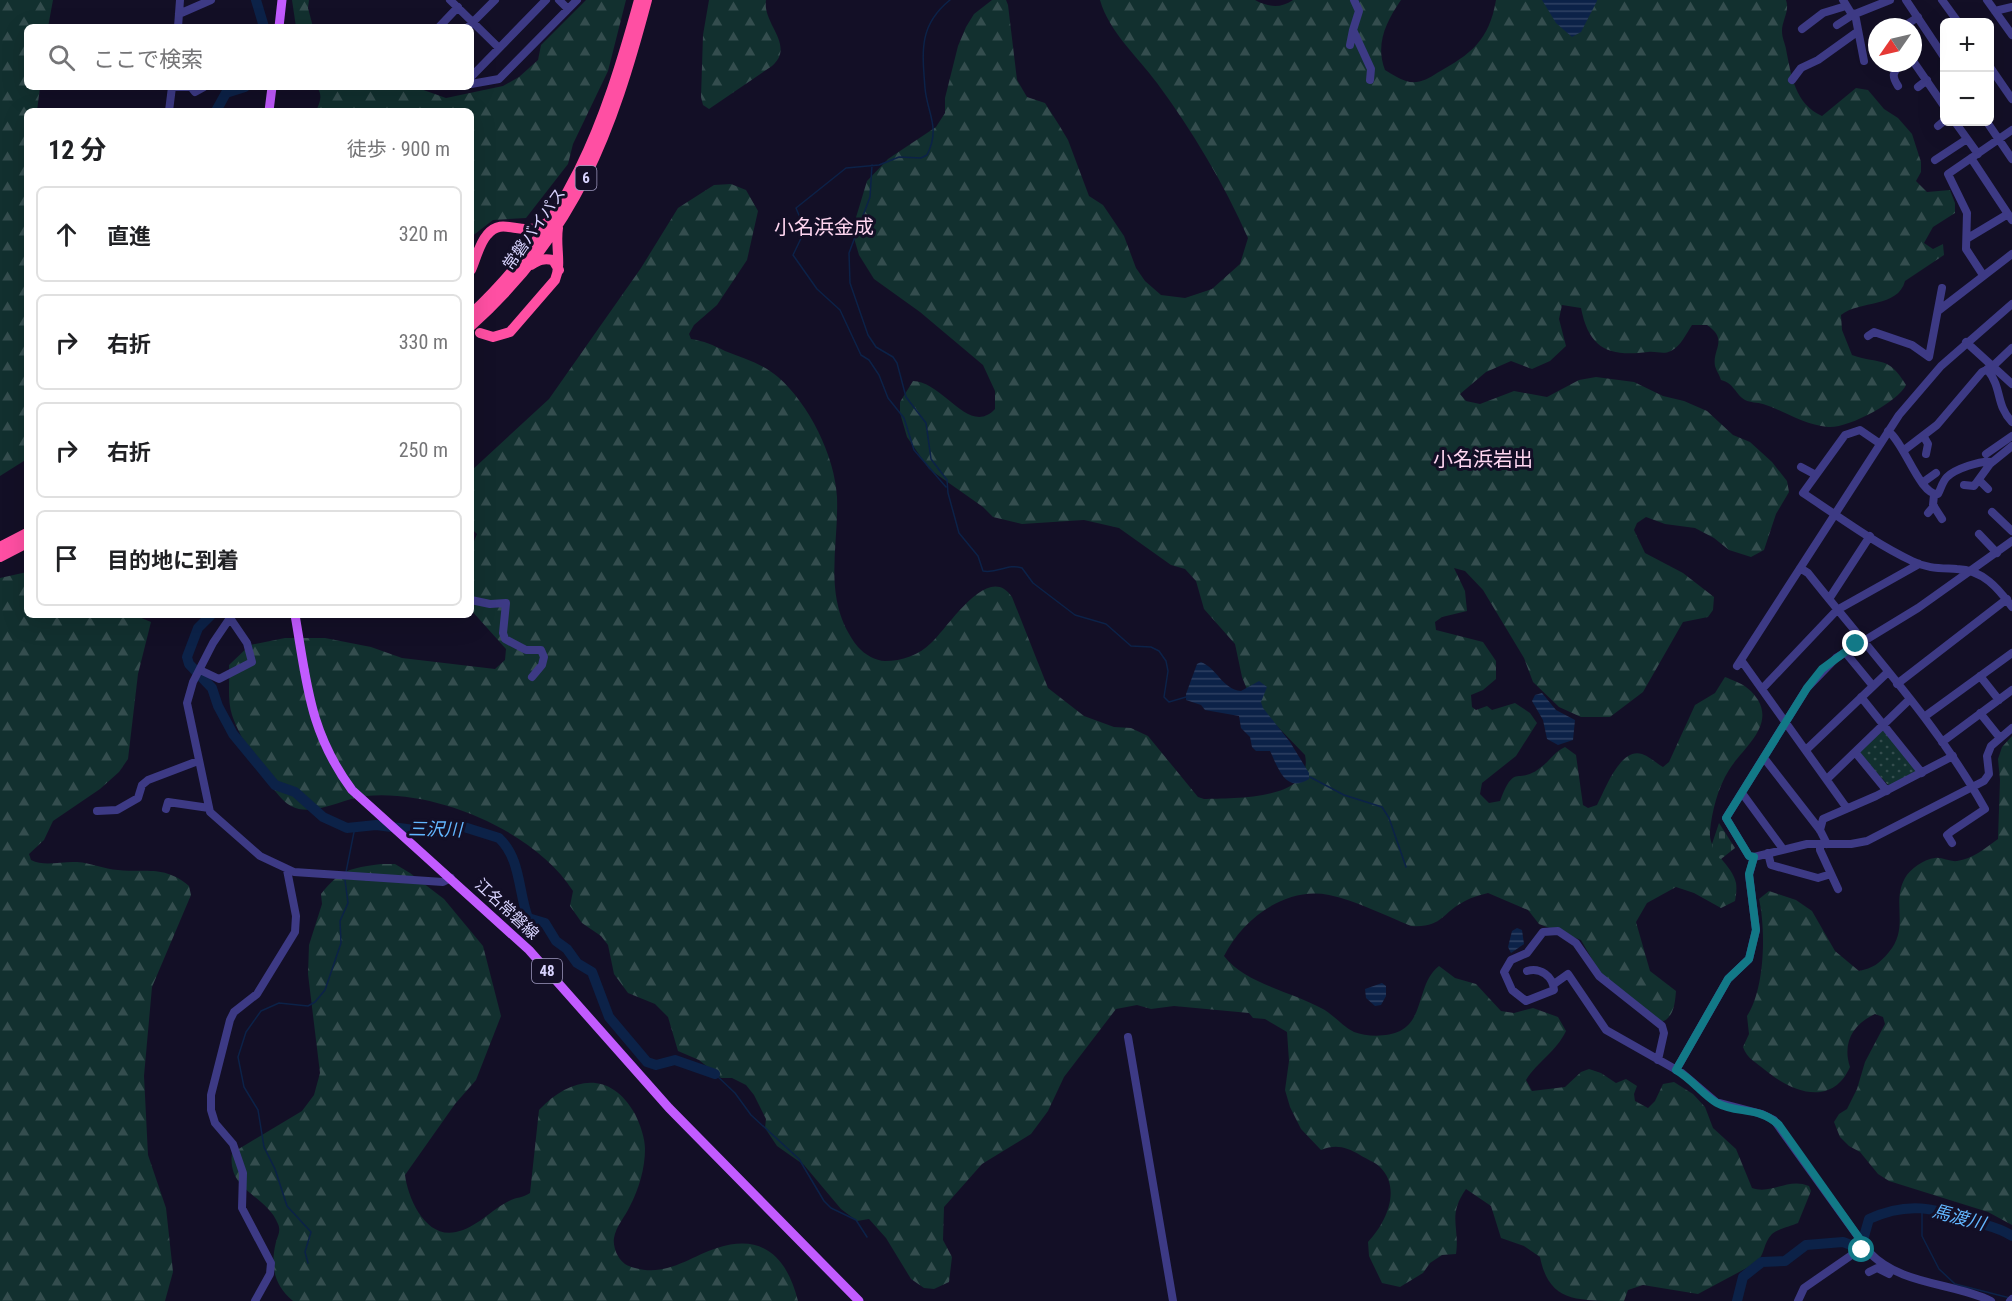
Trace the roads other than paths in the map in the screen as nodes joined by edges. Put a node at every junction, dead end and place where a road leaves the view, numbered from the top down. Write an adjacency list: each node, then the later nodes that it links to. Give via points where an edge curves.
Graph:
1 (180, 0): 21 (street)
2 (211, 0): 21 (street)
3 (282, 0): 26 (main road)
4 (450, 0): 18 (street)
5 (495, 0): 28 (street)
6 (546, 0): 36 (street)
7 (559, 0): 19 (street)
8 (577, 0): 19 (street)
9 (639, 0): 66 (highway, 常磐バイパス / 6, via 596,137)
10 (647, 0): 66 (highway, 常磐バイパス / 6, via 625,82 603,140 577,196)
11 (1354, 0): 32 (street, via 1359,11)
12 (1890, 0): 22 (street)
13 (1906, 0): 23 (street)
14 (1942, 0): 24 (street)
15 (1987, 0): 20 (street)
16 (1845, 3): 22 (street); 31 (street)
17 (2012, 7): 20 (street)
18 (458, 8): 27 (street); 28 (street)
19 (568, 9): 48 (street, via 499,79)
20 (1995, 11): 34 (street)
21 (179, 14): 25 (street)
22 (1855, 14): 29 (street); 33 (street)
23 (1917, 17): 37 (street)
24 (1955, 18)
25 (178, 24)
26 (279, 24)
27 (442, 24)
28 (471, 24)
29 (1837, 25)
30 (474, 26): 36 (street)
31 (1802, 29)
32 (1353, 30): 35 (street); 45 (street, via 1371,69)
33 (1857, 32): 38 (street); 39 (street)
34 (2012, 35)
35 (1350, 45)
36 (500, 48): 44 (street)
37 (1940, 51)
38 (1864, 60)
39 (1809, 64): 43 (street); 46 (street, via 1797,70)
40 (1893, 72): 49 (street)
41 (1921, 72): 47 (street)
42 (1993, 72): 53 (street)
43 (1813, 73)
44 (474, 74)
45 (1370, 80)
46 (1792, 80)
47 (1927, 80): 50 (street); 54 (street)
48 (474, 83)
49 (1898, 86)
50 (1918, 87)
51 (172, 90): 55 (street)
52 (272, 90): 56 (main road)
53 (2012, 99)
54 (1940, 100)
55 (169, 108)
56 (269, 108)
57 (1958, 126): 60 (street)
58 (1990, 126): 61 (street)
59 (2012, 130): 61 (street)
60 (1967, 139): 62 (street); 64 (street)
61 (1999, 140): 62 (street); 63 (street)
62 (1975, 156): 65 (street); 68 (street, via 1948,174 1967,213)
63 (2012, 159)
64 (1935, 160)
65 (2010, 217): 68 (street)
66 (554, 223): 67 (highway); 71 (highway, 常磐バイパス / 6); 72 (highway)
67 (521, 231): 70 (highway, via 502,226 493,229 482,242); 71 (highway, via 526,244)
68 (1968, 238): 73 (street, via 1966,249)
69 (2012, 254): 73 (street)
70 (474, 262)
71 (525, 263): 72 (highway, via 553,260); 76 (highway, 常磐バイパス / 6); 78 (highway, 常磐バイパス / 6, via 499,300)
72 (559, 270): 79 (highway, via 555,280 510,332 493,337)
73 (1983, 275): 77 (street)
74 (1941, 288): 77 (street)
75 (2012, 304): 81 (street)
76 (474, 311)
77 (1938, 311): 84 (street)
78 (474, 323)
79 (480, 333)
80 (1868, 336): 83 (street, via 1874,332)
81 (1966, 342): 86 (street); 87 (street)
82 (2012, 348): 87 (street)
83 (1918, 349): 84 (street); 85 (street)
84 (1929, 354): 86 (street)
85 (1910, 357)
86 (1941, 366): 90 (street)
87 (1990, 368): 88 (street); 89 (street, via 2000,390 2000,405); 92 (street)
88 (2010, 379)
89 (2012, 422)
90 (1887, 431): 93 (street); 95 (street)
91 (2012, 436): 97 (street)
92 (1923, 437): 95 (street); 96 (street, via 1928,444)
93 (1879, 443): 101 (street, via 1860,430 1845,435); 110 (street)
94 (2012, 446): 98 (street)
95 (1904, 451): 103 (street)
96 (1926, 454)
97 (1986, 454)
98 (1992, 462): 102 (street); 106 (street, via 1974,463 1952,473)
99 (1802, 468): 101 (street)
100 (1936, 473): 103 (street)
101 (1815, 475): 110 (street, via 1803,492)
102 (1979, 480): 104 (street, via 1971,487); 105 (street)
103 (1922, 483): 106 (street)
104 (1964, 485)
105 (1988, 489)
106 (1934, 495): 107 (street)
107 (1934, 506): 109 (street); 111 (street)
108 (1992, 512): 112 (street)
109 (1928, 513)
110 (1835, 514): 115 (street); 122 (street)
111 (1942, 519)
112 (2012, 531)
113 (1979, 534): 119 (street)
114 (24, 535): 118 (highway)
115 (1870, 536): 121 (street); 124 (street)
116 (2012, 541): 119 (street)
117 (24, 545): 120 (highway)
118 (0, 547)
119 (1997, 553): 123 (street)
120 (0, 557)
121 (1919, 564): 123 (street); 127 (street)
122 (1800, 568): 124 (street); 140 (street, via 1739,663)
123 (1971, 571): 125 (street, via 1987,579); 131 (street)
124 (1829, 599): 127 (street)
125 (2009, 600): 138 (street)
126 (474, 601): 137 (street, via 506,603 505,639 526,650 541,650 544,657)
127 (1837, 610): 131 (street); 140 (street)
128 (230, 618): 134 (street)
129 (232, 618): 134 (street, via 247,643 252,662 219,679)
130 (296, 618): 174 (main road, 江名常磐線 / 48, via 312,709 334,766 364,802)
131 (1863, 641): 132 (street); 135 (street)
132 (1845, 652): 139 (street); 147 (street, via 1822,669)
133 (2012, 652): 136 (street)
134 (200, 670): 156 (street, via 187,703)
135 (1887, 672): 138 (street); 139 (street)
136 (1980, 676): 144 (street); 146 (street)
137 (532, 677)
138 (1897, 684): 143 (street)
139 (1873, 686): 142 (street)
140 (1762, 689): 147 (street)
141 (2012, 690): 144 (street)
142 (1861, 697): 148 (street); 152 (street)
143 (1910, 699): 146 (street); 148 (street)
144 (1999, 700): 145 (street)
145 (1980, 713): 150 (street); 151 (street)
146 (1924, 717): 151 (street)
147 (1786, 721): 152 (street); 155 (street)
148 (1883, 724): 153 (street); 157 (street)
149 (2012, 728): 150 (street)
150 (2000, 738): 159 (street, via 1987,756 1989,774)
151 (1942, 742): 154 (street)
152 (1807, 749): 158 (street)
153 (1855, 752): 158 (street); 160 (street)
154 (1953, 756): 157 (street); 159 (street)
155 (1764, 758): 161 (street); 166 (street)
156 (198, 761): 163 (street); 165 (street, via 148,780 138,798 117,810)
157 (1922, 773): 160 (street)
158 (1827, 779): 162 (street)
159 (1973, 787): 167 (street, via 1985,809 1947,835); 168 (street, via 1867,841)
160 (1887, 791): 162 (street)
161 (1742, 793): 169 (street); 171 (street, via 1726,818 1749,856)
162 (1846, 807): 166 (street, via 1823,819)
163 (209, 808): 164 (street, via 168,802); 172 (street, via 260,856)
164 (166, 809)
165 (97, 811)
166 (1820, 830): 168 (street)
167 (1952, 843)
168 (1824, 844): 169 (street); 173 (street, via 1820,850)
169 (1783, 849): 170 (street)
170 (1768, 853): 171 (street); 173 (street, via 1771,865 1818,878)
171 (1754, 857): 180 (street, via 1749,874 1756,930 1749,959 1728,979)
172 (286, 870): 174 (street, via 443,882); 184 (street, via 296,916 295,932 257,994 234,1012 210,1101 215,1124 233,1144 243,1173 242,1208 271,1263 270,1274)
173 (1832, 874): 175 (street)
174 (451, 878): 185 (main road, 江名常磐線 / 48, via 529,950 669,1108)
175 (1838, 889)
176 (1527, 971): 177 (street, via 1541,971)
177 (1554, 984): 179 (street, via 1568,974 1606,1030); 179 (street, via 1551,993 1526,1001 1512,990 1504,972 1511,960 1527,953 1543,932 1558,931 1576,943 1599,976 1662,1026)
178 (1128, 1037): 186 (street)
179 (1658, 1060): 180 (street)
180 (1676, 1070): 181 (street, via 1716,1102 1762,1114 1779,1125)
181 (1867, 1249): 183 (street); 187 (street, via 1856,1252 1804,1288)
182 (1869, 1272): 183 (street, via 1874,1268 1889,1274)
183 (1896, 1272): 188 (street)
184 (255, 1301)
185 (860, 1301)
186 (1173, 1301)
187 (1798, 1301)
188 (1991, 1301)

